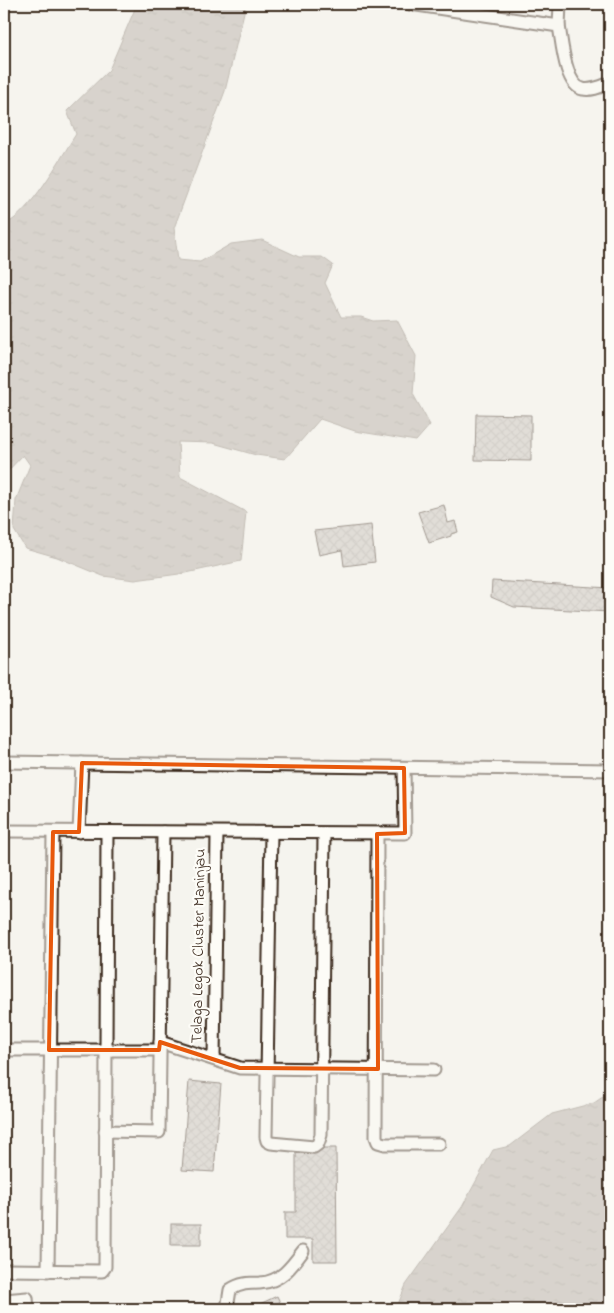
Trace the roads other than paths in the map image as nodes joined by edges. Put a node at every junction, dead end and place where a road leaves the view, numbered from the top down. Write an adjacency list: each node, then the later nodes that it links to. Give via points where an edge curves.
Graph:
1 (410, 4): 3 (street)
2 (560, 4): 3 (street)
3 (559, 26): 4 (street, via 568,73 576,86 586,90)
4 (610, 84)
5 (4, 762): 6 (street)
6 (82, 763): 7 (street); 11 (street)
7 (404, 768): 8 (street); 17 (street, via 405,833)
8 (610, 770)
9 (4, 831): 10 (street)
10 (53, 832): 11 (street); 21 (street)
11 (79, 832): 12 (street)
12 (107, 832): 13 (street); 19 (street)
13 (163, 832): 14 (street); 18 (street)
14 (217, 833): 15 (street); 22 (street, Telaga Legok Cluster Maninjau)
15 (271, 833): 16 (street); 23 (street)
16 (324, 834): 17 (street); 24 (street)
17 (377, 834): 25 (street)
18 (159, 1046): 19 (street); 22 (street); 27 (street, via 159,1132)
19 (106, 1049): 21 (street); 27 (street)
20 (4, 1050): 21 (street)
21 (49, 1050): 31 (street)
22 (214, 1060): 23 (street, via 240,1068)
23 (267, 1068): 24 (street); 24 (street, via 267,1142 314,1147 321,1134)
24 (322, 1069): 25 (street)
25 (378, 1069): 26 (street); 28 (street, via 378,1142)
26 (434, 1070)
27 (106, 1131): 31 (street, via 105,1267 102,1271)
28 (439, 1144)
29 (304, 1251): 34 (street, via 280,1276 267,1282 240,1284 230,1290)
30 (4, 1270): 31 (street)
31 (48, 1271)
32 (4, 1300): 33 (street, via 27,1298)
33 (28, 1309)
34 (227, 1309)

